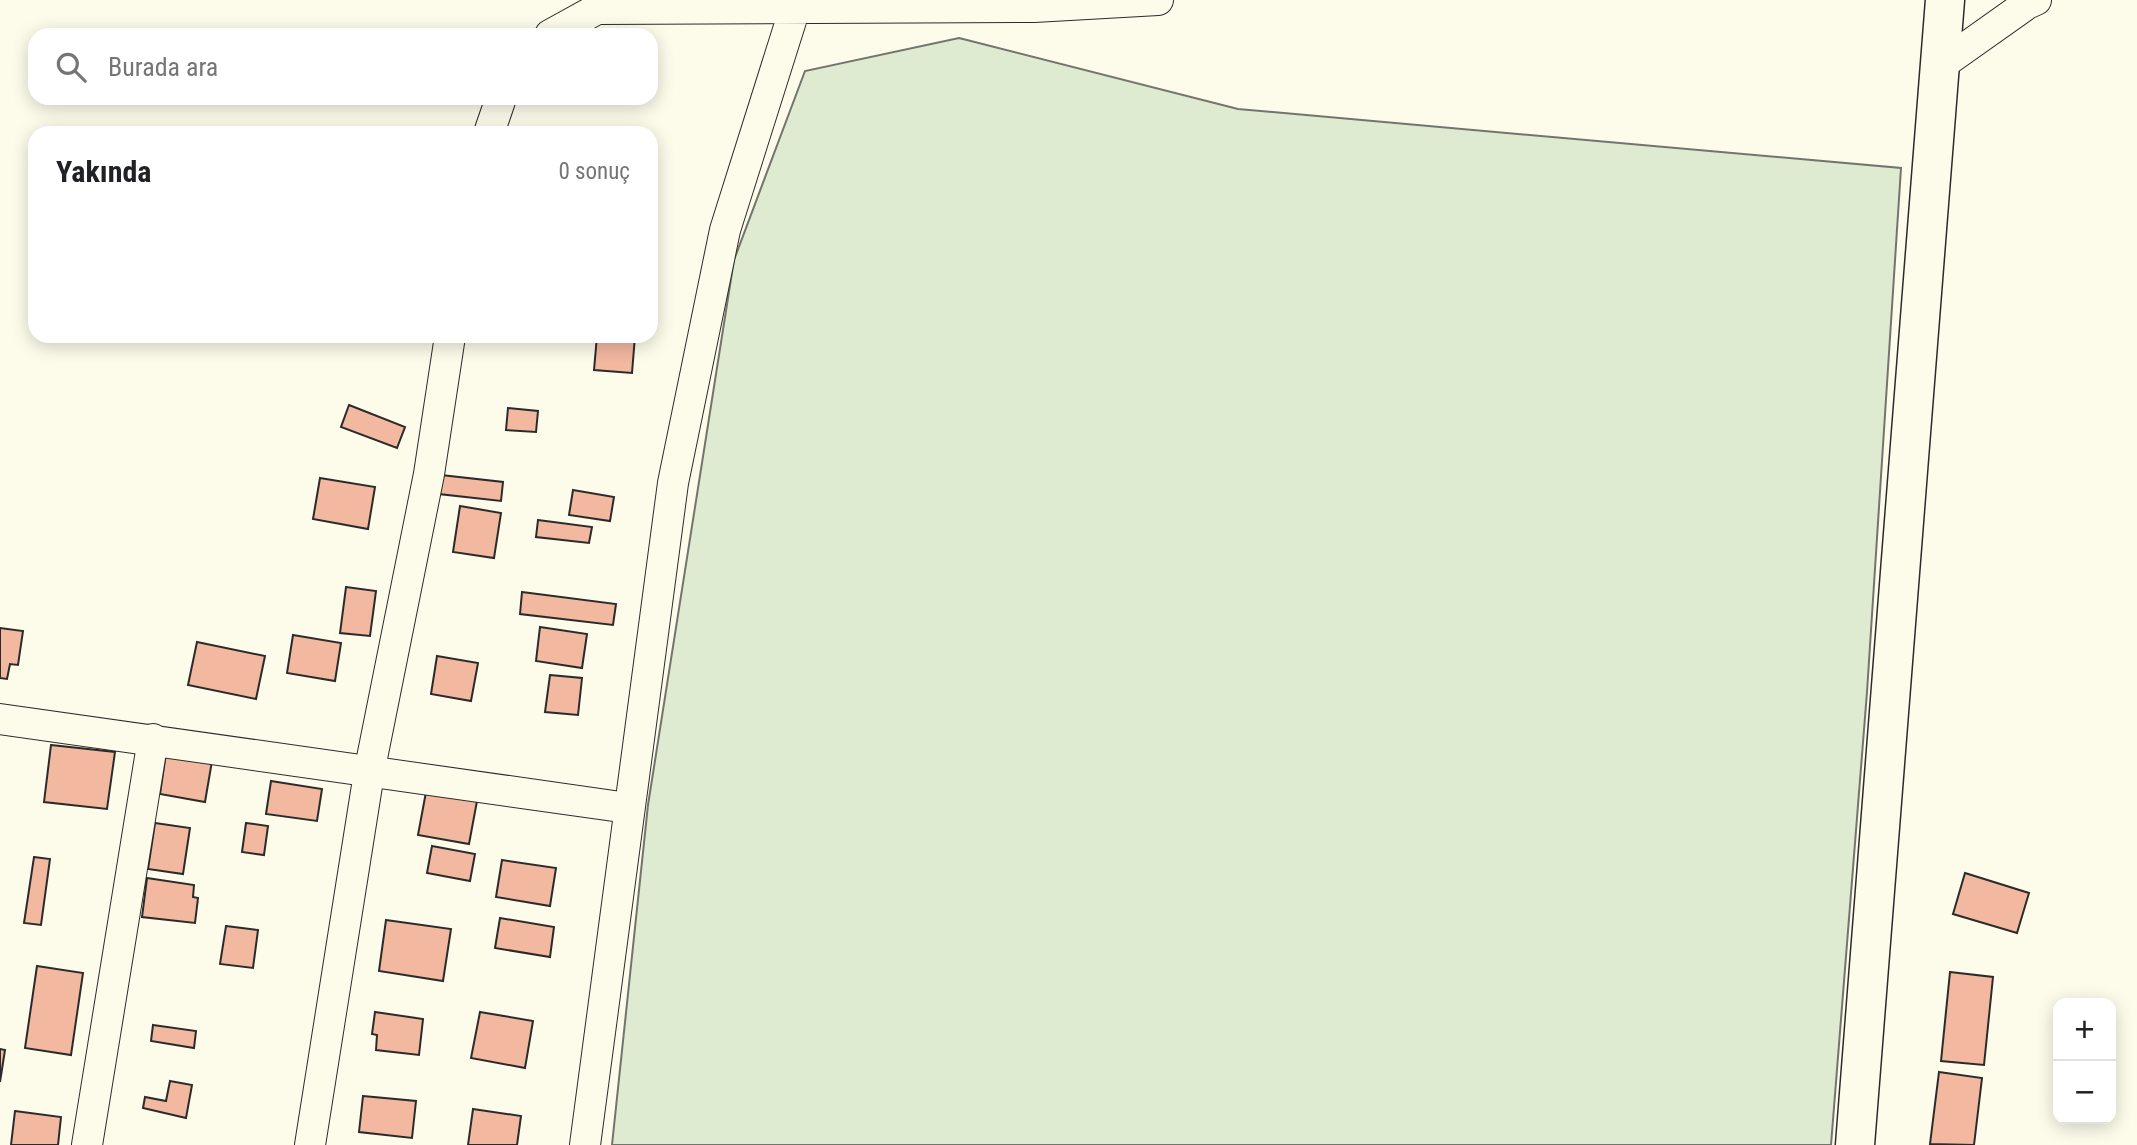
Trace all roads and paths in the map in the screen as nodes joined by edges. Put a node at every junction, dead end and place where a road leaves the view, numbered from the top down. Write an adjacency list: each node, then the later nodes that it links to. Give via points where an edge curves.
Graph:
1 (1158, 0): 4 (street, via 1034,7)
2 (1945, 0): 6 (street)
3 (2036, 0): 6 (street)
4 (794, 4): 5 (street, via 597,9); 13 (street, via 725,230 673,483)
5 (563, 28)
6 (1941, 65): 17 (street)
7 (498, 105): 8 (street)
8 (491, 126)
9 (449, 343): 12 (street, via 429,474)
10 (0, 719): 11 (street)
11 (153, 739): 12 (street); 14 (street)
12 (369, 773): 13 (street); 15 (street)
13 (628, 808): 16 (street)
14 (87, 1145)
15 (310, 1145)
16 (585, 1145)
17 (1855, 1145)

